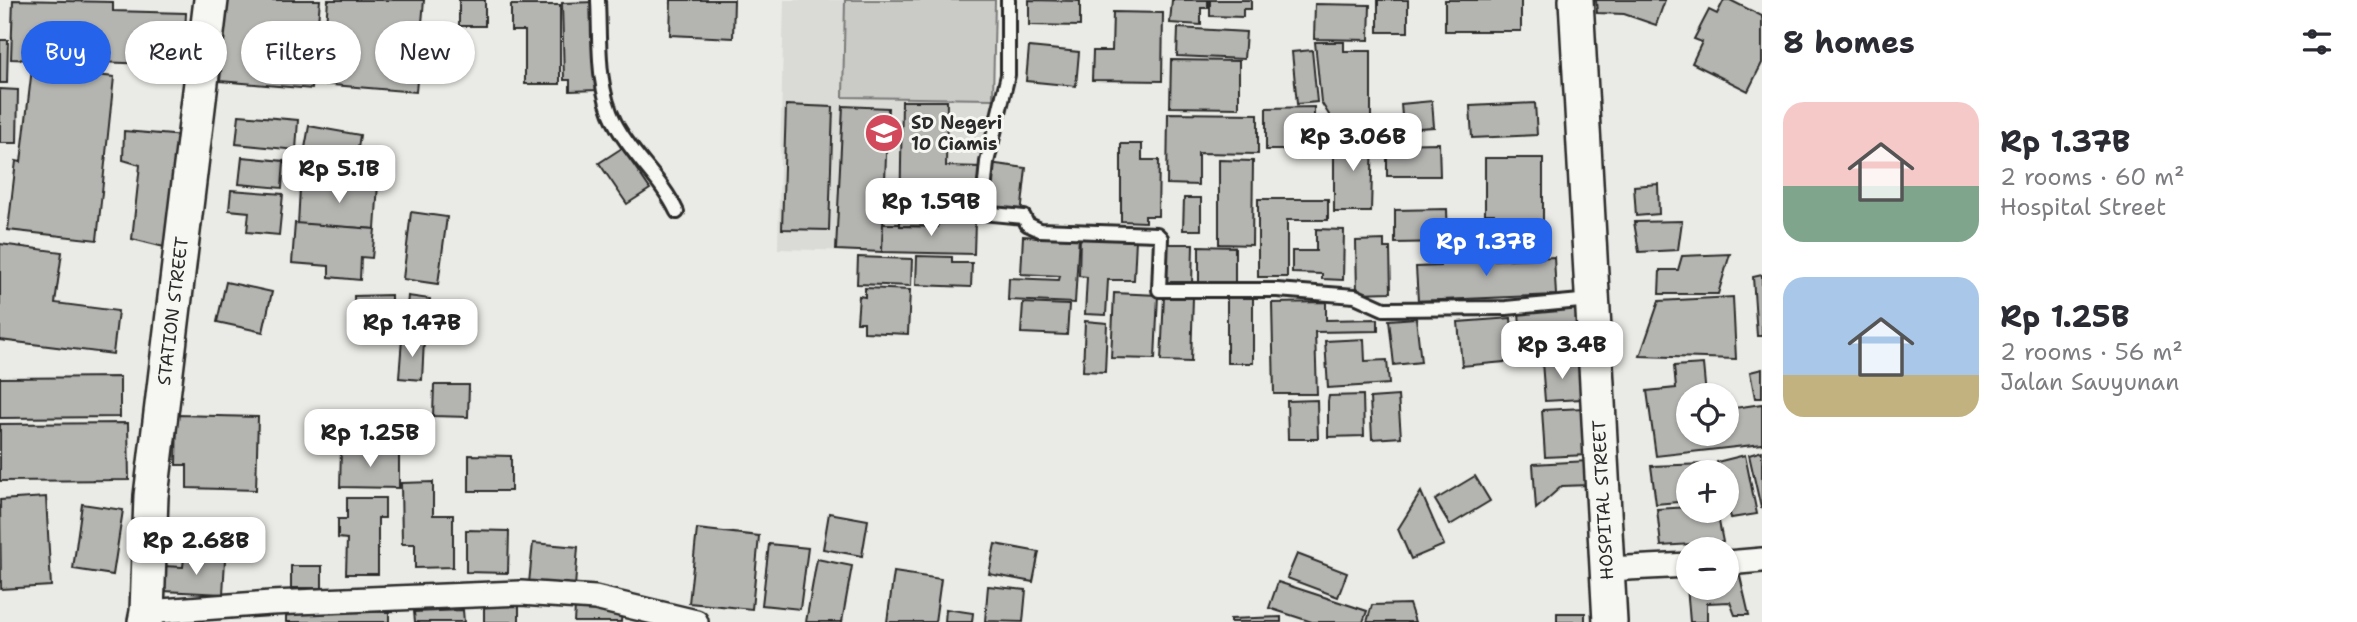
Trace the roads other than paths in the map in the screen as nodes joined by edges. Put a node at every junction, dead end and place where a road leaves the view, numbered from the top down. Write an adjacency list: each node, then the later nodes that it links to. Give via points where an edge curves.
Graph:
1 (211, 0): 11 (main road, STATION STREET, via 150,496)
2 (598, 0): 5 (lane, via 603,84 614,122 667,191)
3 (1008, 0): 6 (lane, via 1008,75 988,162 982,213 1024,217 1040,230 1157,234 1161,238 1159,290 1277,290 1355,296 1384,309 1506,308)
4 (1576, 0): 6 (main road, HOSPITAL STREET)
5 (677, 212)
6 (1591, 300): 10 (main road, HOSPITAL STREET)
7 (1762, 560): 8 (street)
8 (1739, 562)
9 (1676, 566): 10 (street)
10 (1607, 569): 13 (main road, HOSPITAL STREET)
11 (146, 617): 12 (street, via 271,603 521,593 595,598)
12 (696, 622)
13 (1610, 622)

